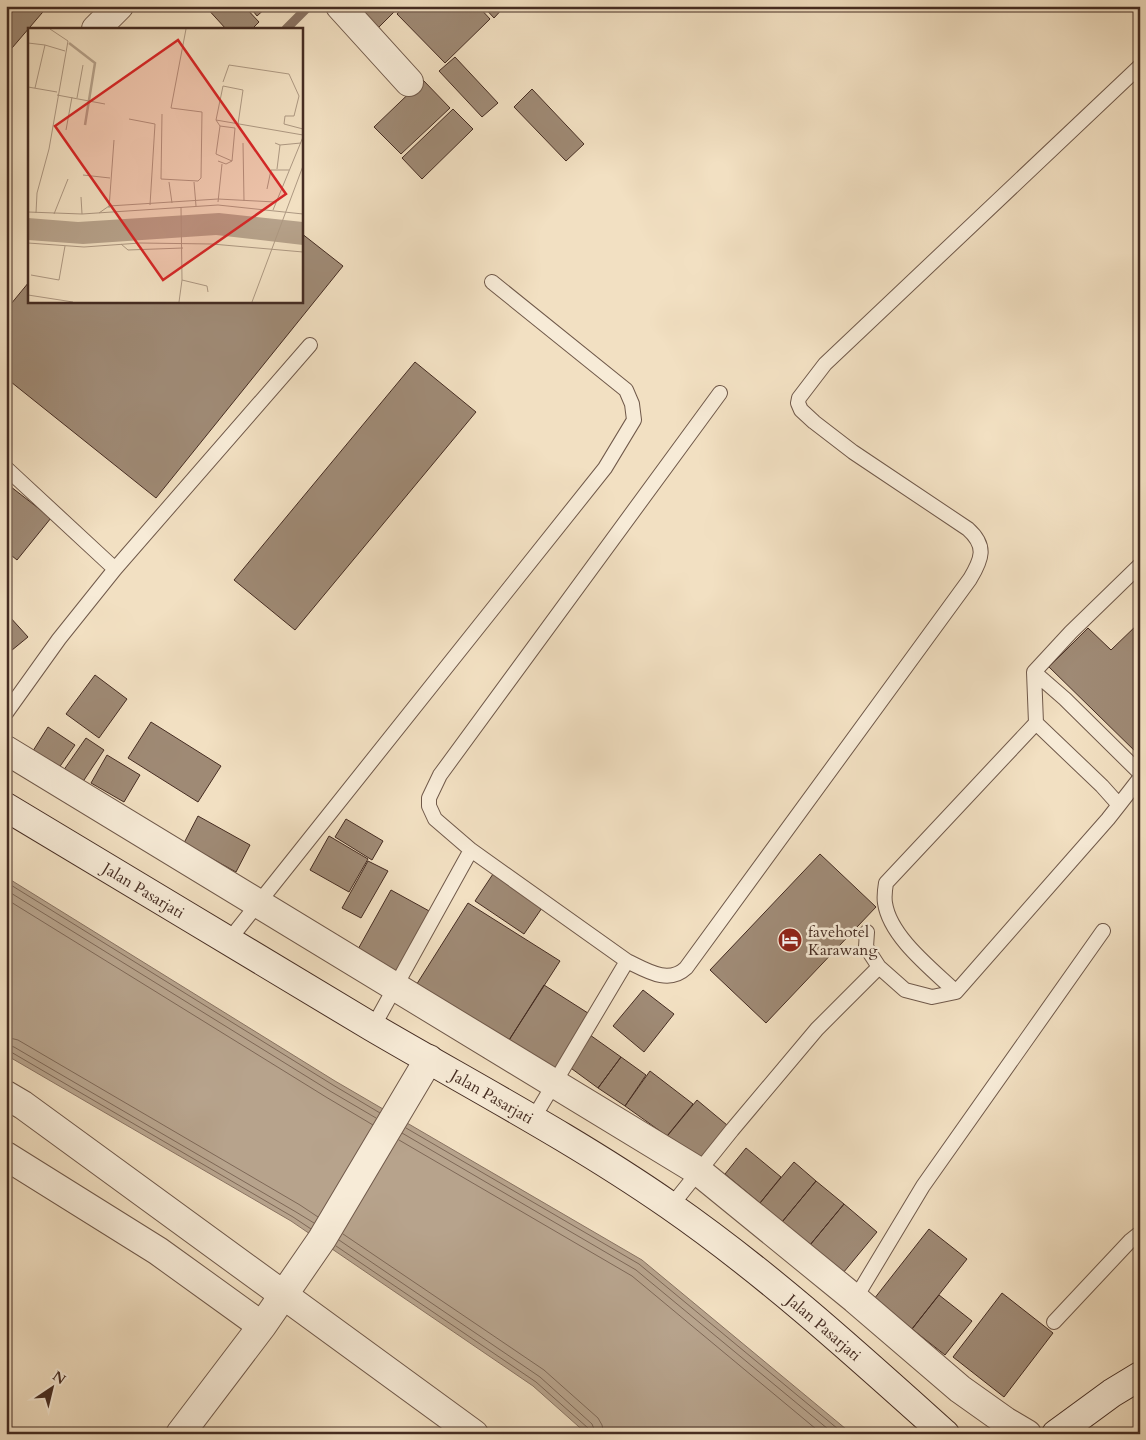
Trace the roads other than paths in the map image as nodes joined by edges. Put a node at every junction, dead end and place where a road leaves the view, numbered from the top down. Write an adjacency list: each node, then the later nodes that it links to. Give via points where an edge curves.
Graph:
1 (120, 6): 3 (street)
2 (340, 6): 5 (street)
3 (97, 28)
4 (1140, 66): 25 (lane, via 825,364 803,391 798,403 807,416 853,452 968,528 979,541 981,555 977,568 686,968 674,975 655,975)
5 (409, 82)
6 (492, 282): 21 (lane, via 626,390 634,420 605,468)
7 (310, 345): 11 (lane)
8 (720, 393): 20 (lane, via 440,775 429,798 429,806 435,818)
9 (6, 468): 11 (lane)
10 (1140, 565): 12 (lane)
11 (115, 569): 13 (lane)
12 (1034, 672): 14 (lane); 16 (lane)
13 (6, 713)
14 (1036, 723): 18 (lane); 28 (lane, via 886,883 885,903 894,929)
15 (6, 750): 21 (street)
16 (1140, 773)
17 (1140, 778): 18 (lane)
18 (1119, 805): 28 (lane)
19 (6, 807): 24 (street, Jalan Pasarjati)
20 (471, 850): 25 (lane); 27 (lane)
21 (258, 903): 24 (lane); 27 (street)
22 (1103, 931): 39 (lane, via 923,1186)
23 (867, 932): 26 (lane, via 866,947)
24 (229, 940): 29 (street, Jalan Pasarjati)
25 (627, 961): 31 (lane)
26 (879, 967): 28 (lane, via 905,990 932,997); 35 (lane, via 817,1029)
27 (396, 985): 29 (lane); 31 (street)
28 (956, 992)
29 (373, 1027): 30 (street, Jalan Pasarjati)
30 (429, 1059): 33 (street, Jalan Pasarjati); 38 (street, via 322,1238)
31 (554, 1082): 33 (lane); 35 (street)
32 (6, 1095): 38 (street)
33 (533, 1119): 36 (street, Jalan Pasarjati)
34 (6, 1156): 41 (street, via 158,1251)
35 (698, 1171): 36 (lane); 39 (street)
36 (671, 1206): 45 (street, Jalan Pasarjati, via 836,1336)
37 (1140, 1233): 40 (lane)
38 (284, 1293): 41 (street); 44 (street)
39 (855, 1299): 46 (street, via 960,1389)
40 (1054, 1322)
41 (262, 1326): 43 (street)
42 (1140, 1376): 47 (street)
43 (180, 1434)
44 (474, 1434)
45 (945, 1434)
46 (1027, 1434)
47 (1056, 1434)

